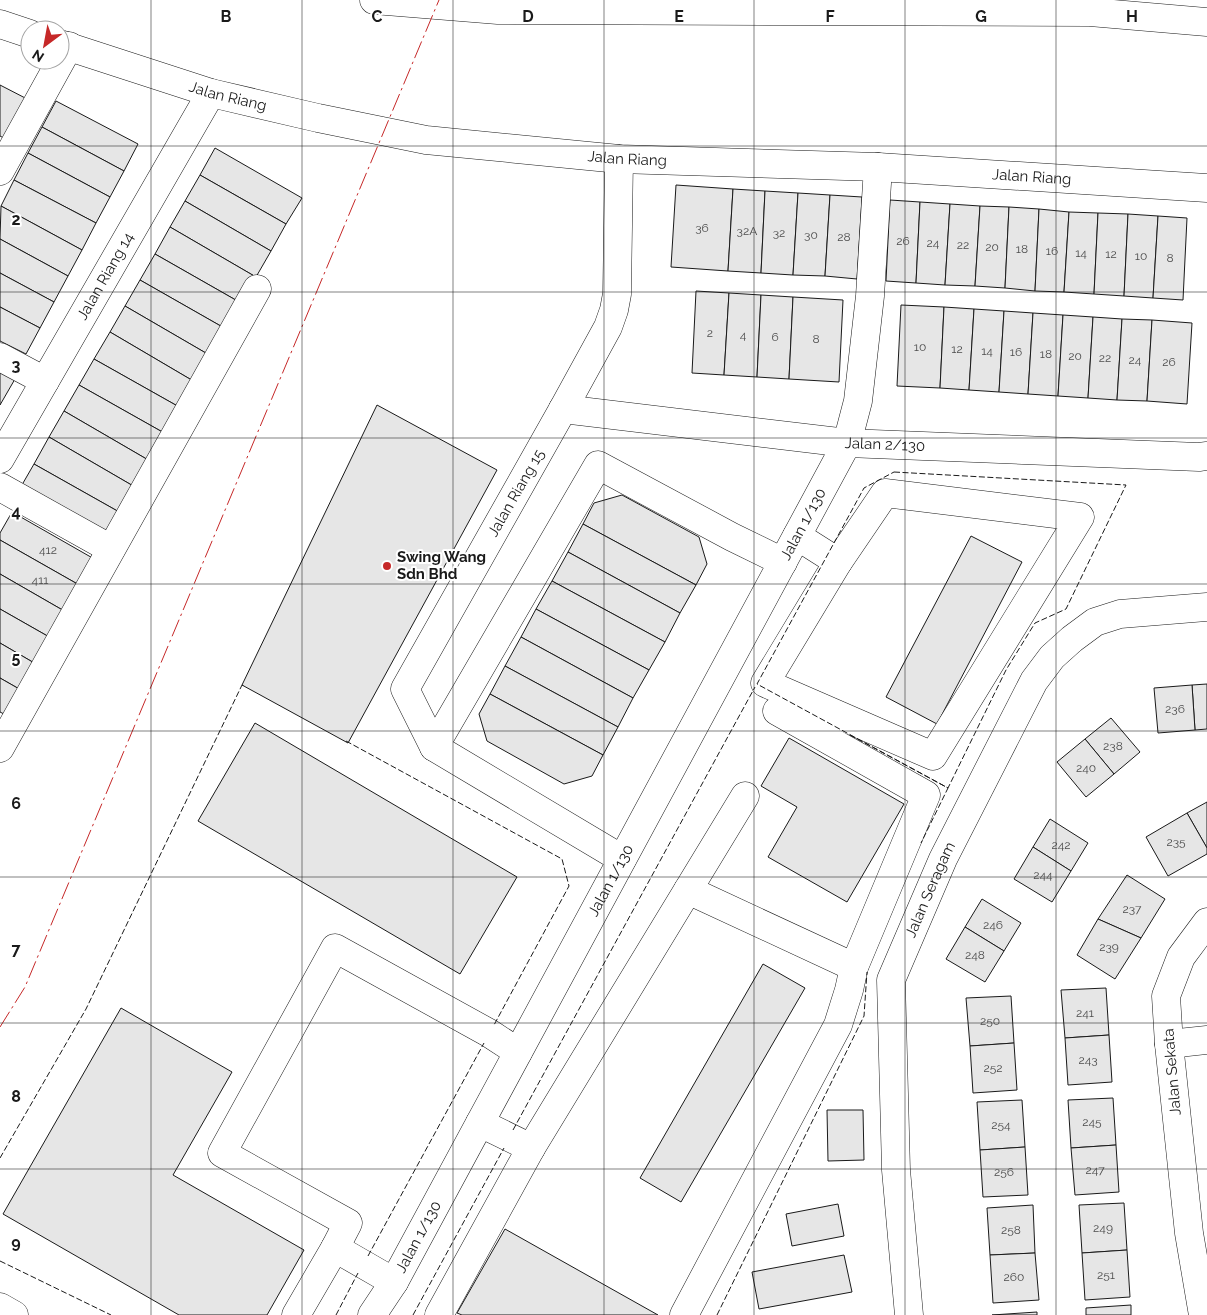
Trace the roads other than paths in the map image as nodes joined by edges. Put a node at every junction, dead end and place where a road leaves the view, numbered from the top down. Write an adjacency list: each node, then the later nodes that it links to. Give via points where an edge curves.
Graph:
1 (374, 0): 2 (street, via 498,10 1090,12)
2 (1207, 22)
3 (0, 24): 4 (street)
4 (20, 31)
5 (70, 47): 7 (street, Jalan Riang)
6 (51, 70): 10 (street)
7 (211, 93): 8 (street, Jalan Riang, via 426,140); 14 (street, Jalan Riang 14)
8 (619, 159): 9 (street, Jalan Riang); 15 (street, Jalan Riang 15, via 614,310)
9 (878, 167): 11 (street, Jalan Riang); 16 (street, Jalan 1/130, via 860,391)
10 (0, 171)
11 (1207, 188)
12 (257, 288): 21 (street)
13 (0, 357): 14 (street)
14 (45, 381): 18 (street, Jalan Riang 14)
15 (563, 409): 16 (street, Jalan 2/130); 26 (street, Jalan Riang 15, via 405,689)
16 (846, 443): 17 (street, Jalan 2/130); 20 (street, Jalan 1/130)
17 (1207, 456)
18 (0, 459)
19 (0, 486): 21 (street)
20 (797, 536): 22 (street, Jalan 1/130); 23 (street)
21 (111, 549): 27 (street)
22 (783, 562): 26 (street, via 598,465); 29 (street, Jalan 1/130)
23 (838, 562): 23 (street, via 765,683 933,756 1080,518 884,492)
24 (1207, 607): 47 (street, Jalan Seragam, via 1120,614 1095,622 1052,657 1034,681 944,859 891,980 896,1170)
25 (777, 712): 32 (street, via 926,795)
26 (434, 747): 29 (street)
27 (0, 748)
28 (745, 796): 30 (street)
29 (622, 859): 35 (street, Jalan 1/130)
30 (688, 890): 32 (street); 37 (street)
31 (1207, 922): 34 (street, Jalan Sekata, via 1181,957 1166,996)
32 (854, 967): 46 (street, via 838,1025)
33 (1207, 1040): 34 (street)
34 (1169, 1044): 38 (street, Jalan Sekata)
35 (518, 1052): 36 (street, Jalan 1/130); 39 (street, via 335,948 222,1153 348,1223)
36 (480, 1123): 37 (street); 40 (street, Jalan 1/130)
37 (531, 1148): 45 (street)
38 (1198, 1233): 48 (street, Jalan Sekata)
39 (335, 1248): 40 (street); 43 (street)
40 (394, 1282): 44 (street, Jalan 1/130)
41 (0, 1307): 42 (street)
42 (14, 1315)
43 (296, 1315)
44 (372, 1315)
45 (439, 1315)
46 (684, 1315)
47 (909, 1315)
48 (1203, 1315)

